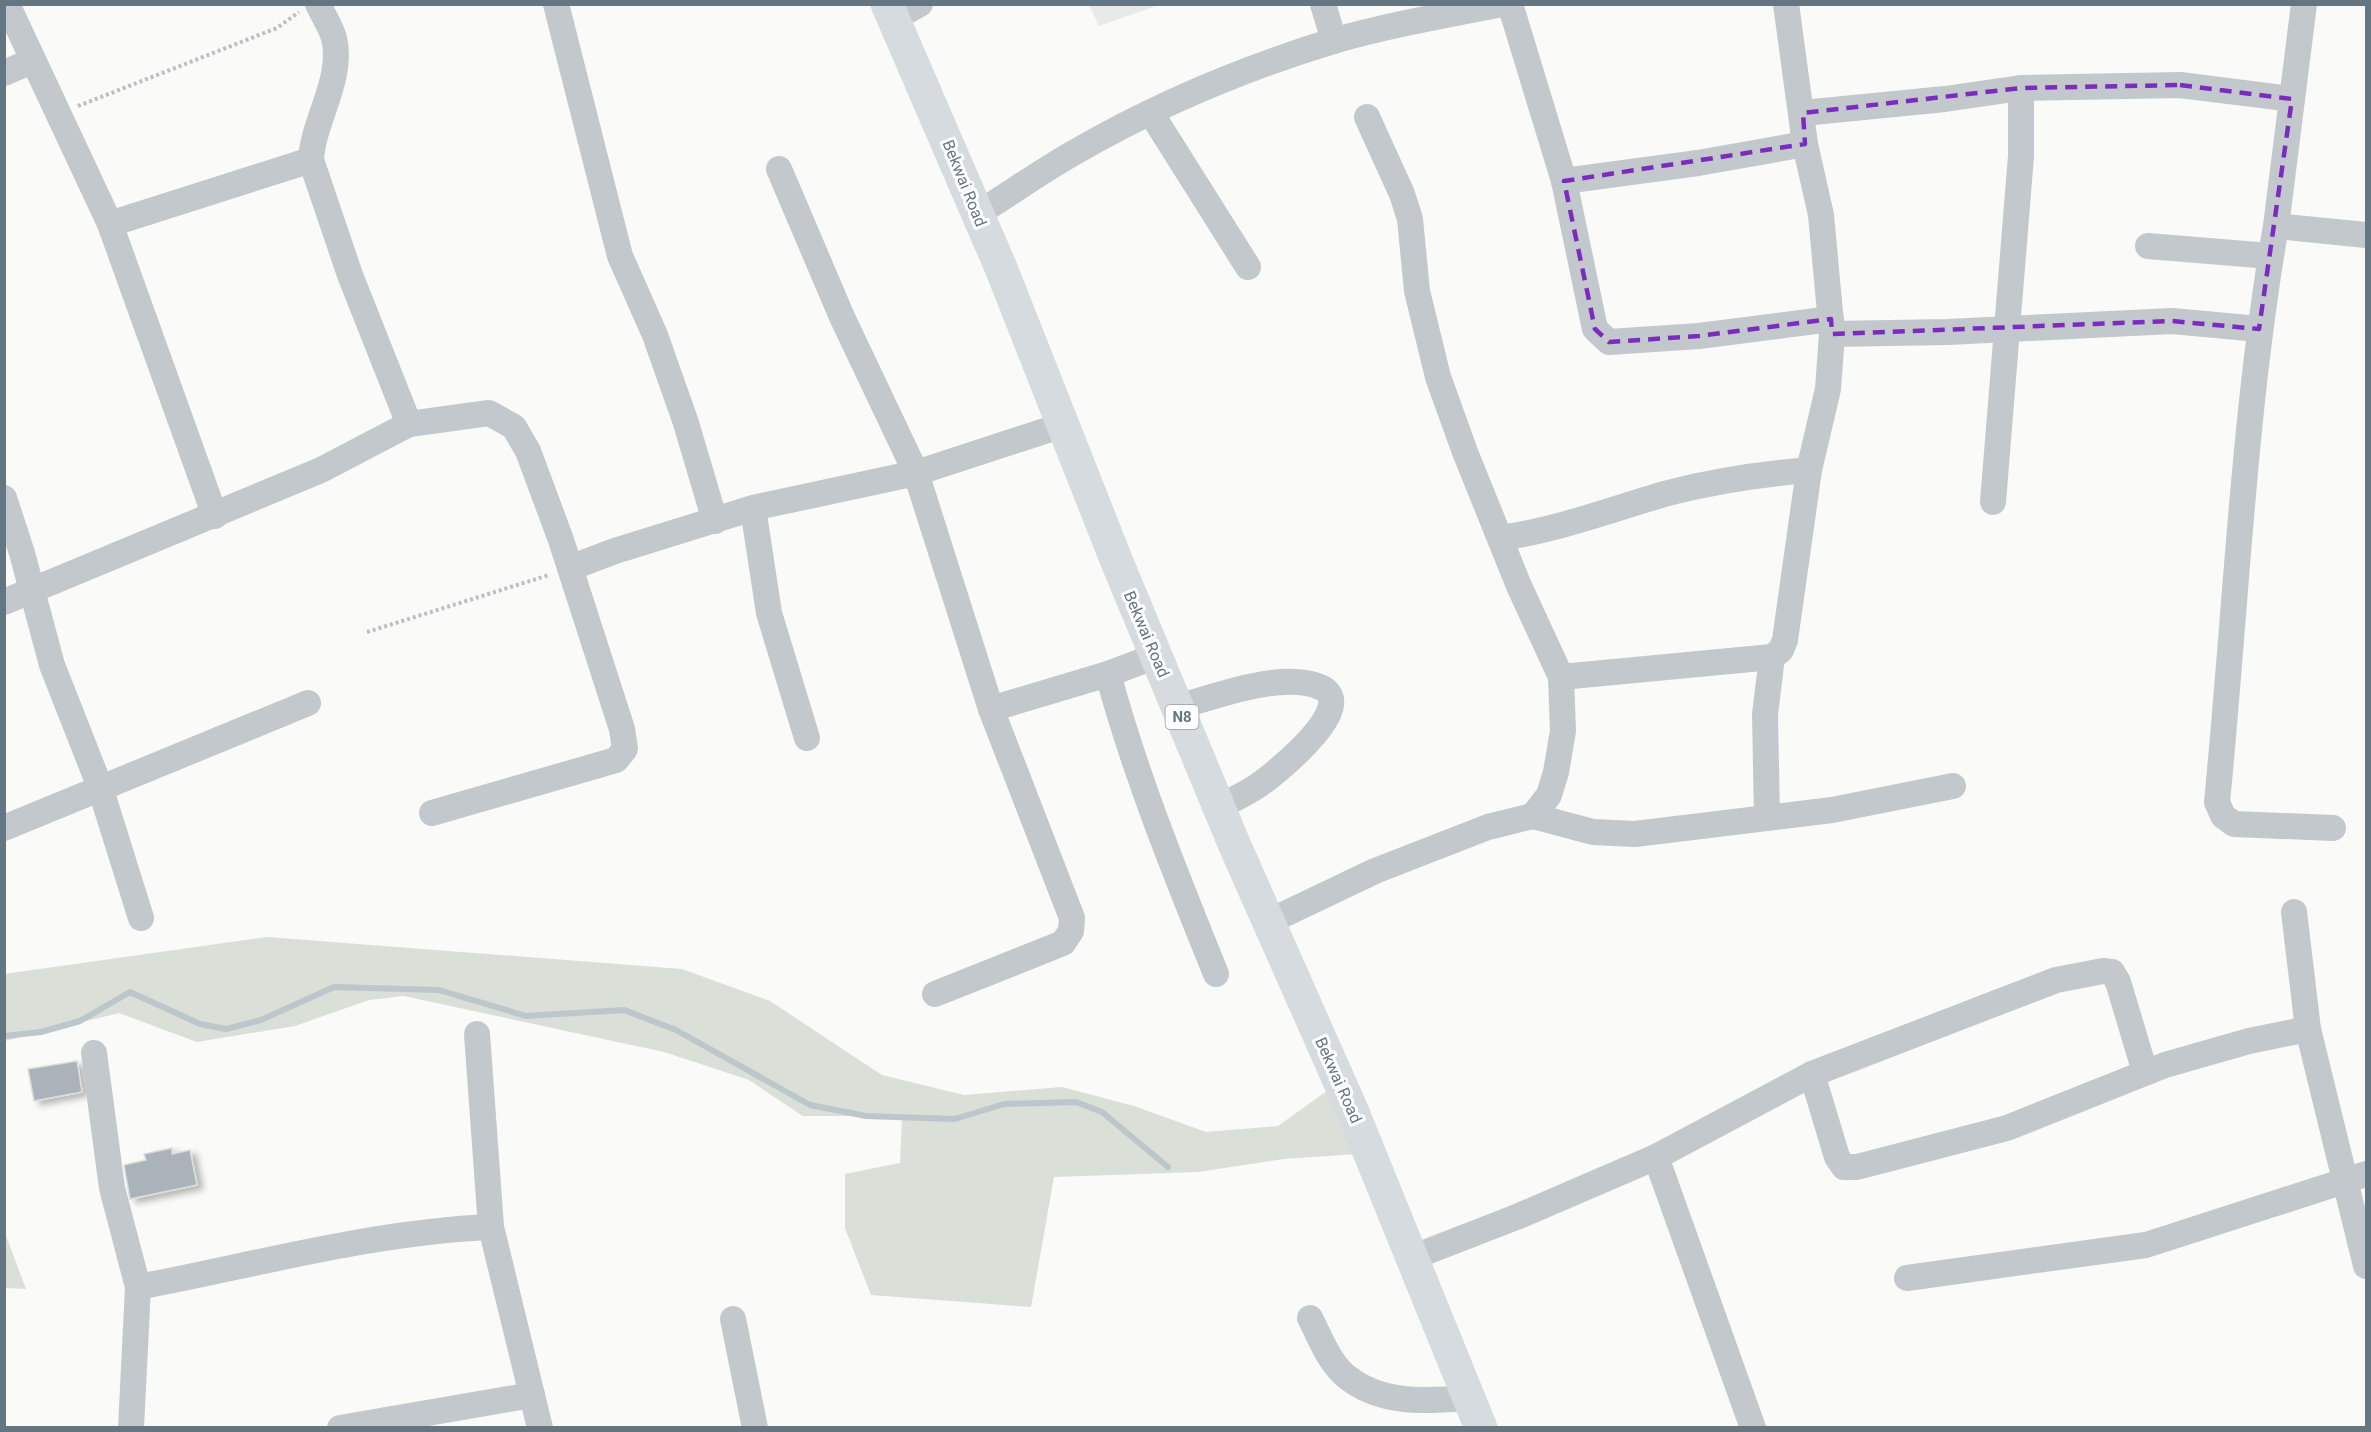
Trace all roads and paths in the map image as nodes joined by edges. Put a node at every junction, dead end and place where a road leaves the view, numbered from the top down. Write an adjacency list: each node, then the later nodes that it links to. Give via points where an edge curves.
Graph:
1 (7, 4): 11 (street)
2 (556, 4): 41 (street, via 620,256 655,335)
3 (1323, 4): 10 (street)
4 (1502, 4): 10 (street)
5 (1510, 4): 22 (street)
6 (1786, 4): 16 (street)
7 (2304, 4): 14 (street)
8 (309, 8): 17 (path, via 277,28); 20 (street, via 334,38 336,62 312,143)
9 (900, 9): 23 (highway, Bekwai Road / N8)
10 (1334, 41): 15 (street, via 1224,81)
11 (32, 61): 12 (street); 17 (street)
12 (4, 74)
13 (2021, 88): 14 (street, via 2180,85); 16 (street); 31 (street, via 2021,156)
14 (2292, 99): 25 (street)
15 (1151, 113): 23 (street, via 1077,151); 29 (street)
16 (1803, 113): 19 (street)
17 (57, 114): 24 (street)
18 (1366, 117): 42 (street, via 1410,219 1417,291 1438,377)
19 (1805, 144): 22 (street); 30 (street, via 1821,215)
20 (311, 160): 24 (street); 33 (street, via 350,275)
21 (780, 168): 36 (street, via 842,317)
22 (1564, 181): 30 (street, via 1595,328 1609,342)
23 (977, 214): 34 (highway, Bekwai Road / N8)
24 (110, 224): 40 (street)
25 (2276, 226): 26 (street); 28 (street)
26 (2367, 235)
27 (2148, 246): 28 (street)
28 (2270, 256): 32 (street)
29 (1248, 267)
30 (1832, 326): 31 (street); 35 (street, via 1828,389)
31 (2008, 329): 32 (street, via 2172,321); 38 (street)
32 (2259, 329): 62 (street, via 2238,529 2217,802 2223,816 2234,824)
33 (410, 424): 40 (street, via 321,470); 43 (street, via 489,413 514,428 528,451)
34 (1063, 425): 36 (street); 47 (highway, Bekwai Road / N8)
35 (1809, 470): 42 (street, via 1742,478 1671,493 1560,526); 48 (street, via 1785,640)
36 (916, 472): 39 (street); 53 (street)
37 (4, 498): 44 (street)
38 (1993, 502)
39 (753, 508): 41 (street); 54 (street, via 769,613)
40 (215, 516): 44 (street)
41 (715, 521): 43 (street)
42 (1500, 538): 50 (street)
43 (570, 568): 46 (path); 58 (street, via 625,749 616,760)
44 (31, 591): 45 (street); 56 (street, via 52,665)
45 (4, 602)
46 (367, 632)
47 (1156, 656): 49 (street); 52 (highway, Bekwai Road / N8)
48 (1772, 657): 50 (street); 60 (street, via 1766,714)
49 (1108, 674): 53 (street); 66 (street, via 1147,804)
50 (1561, 676): 59 (street, via 1563,731 1556,772 1549,795)
51 (308, 702): 56 (street)
52 (1178, 707): 57 (highway, Bekwai Road / N8); 57 (street, via 1259,685 1318,686 1327,691 1331,700 1328,719 1306,743 1262,783)
53 (991, 709): 67 (street, via 1072,918 1071,931 1056,947)
54 (807, 738)
55 (1953, 786): 60 (street, via 1832,810)
56 (100, 787): 61 (street); 64 (street)
57 (1219, 807): 65 (highway, Bekwai Road / N8)
58 (432, 813)
59 (1533, 816): 60 (street, via 1593,832 1635,834); 65 (street, via 1488,827 1375,871)
60 (1767, 818)
61 (4, 828)
62 (2333, 828)
63 (2294, 912): 68 (street)
64 (141, 918)
65 (1268, 922): 76 (highway, Bekwai Road / N8, via 1352,1110)
66 (1216, 974)
67 (935, 994)
68 (2308, 1029): 71 (street, via 2249,1041); 74 (street)
69 (477, 1034): 75 (street)
70 (94, 1053): 79 (street, via 112,1188)
71 (2145, 1072): 72 (street, via 2007,1128 1857,1167 1844,1167 1837,1157); 72 (street, via 2118,982 2112,972 2103,970 2056,980)
72 (1812, 1074): 73 (street)
73 (1656, 1157): 76 (street); 89 (street)
74 (2355, 1178): 77 (street); 78 (street, via 2146,1245)
75 (491, 1227): 79 (street, via 442,1229 354,1243); 82 (street)
76 (1411, 1258): 83 (highway, Bekwai Road / N8)
77 (2367, 1266)
78 (1907, 1278)
79 (138, 1287): 84 (street)
80 (1310, 1318): 83 (street, via 1332,1361 1347,1377 1380,1394 1416,1402)
81 (733, 1319): 87 (street)
82 (532, 1395): 85 (street); 86 (street)
83 (1468, 1398): 88 (highway, Bekwai Road / N8)
84 (131, 1428)
85 (340, 1428)
86 (540, 1428)
87 (755, 1428)
88 (1480, 1428)
89 (1754, 1428)

